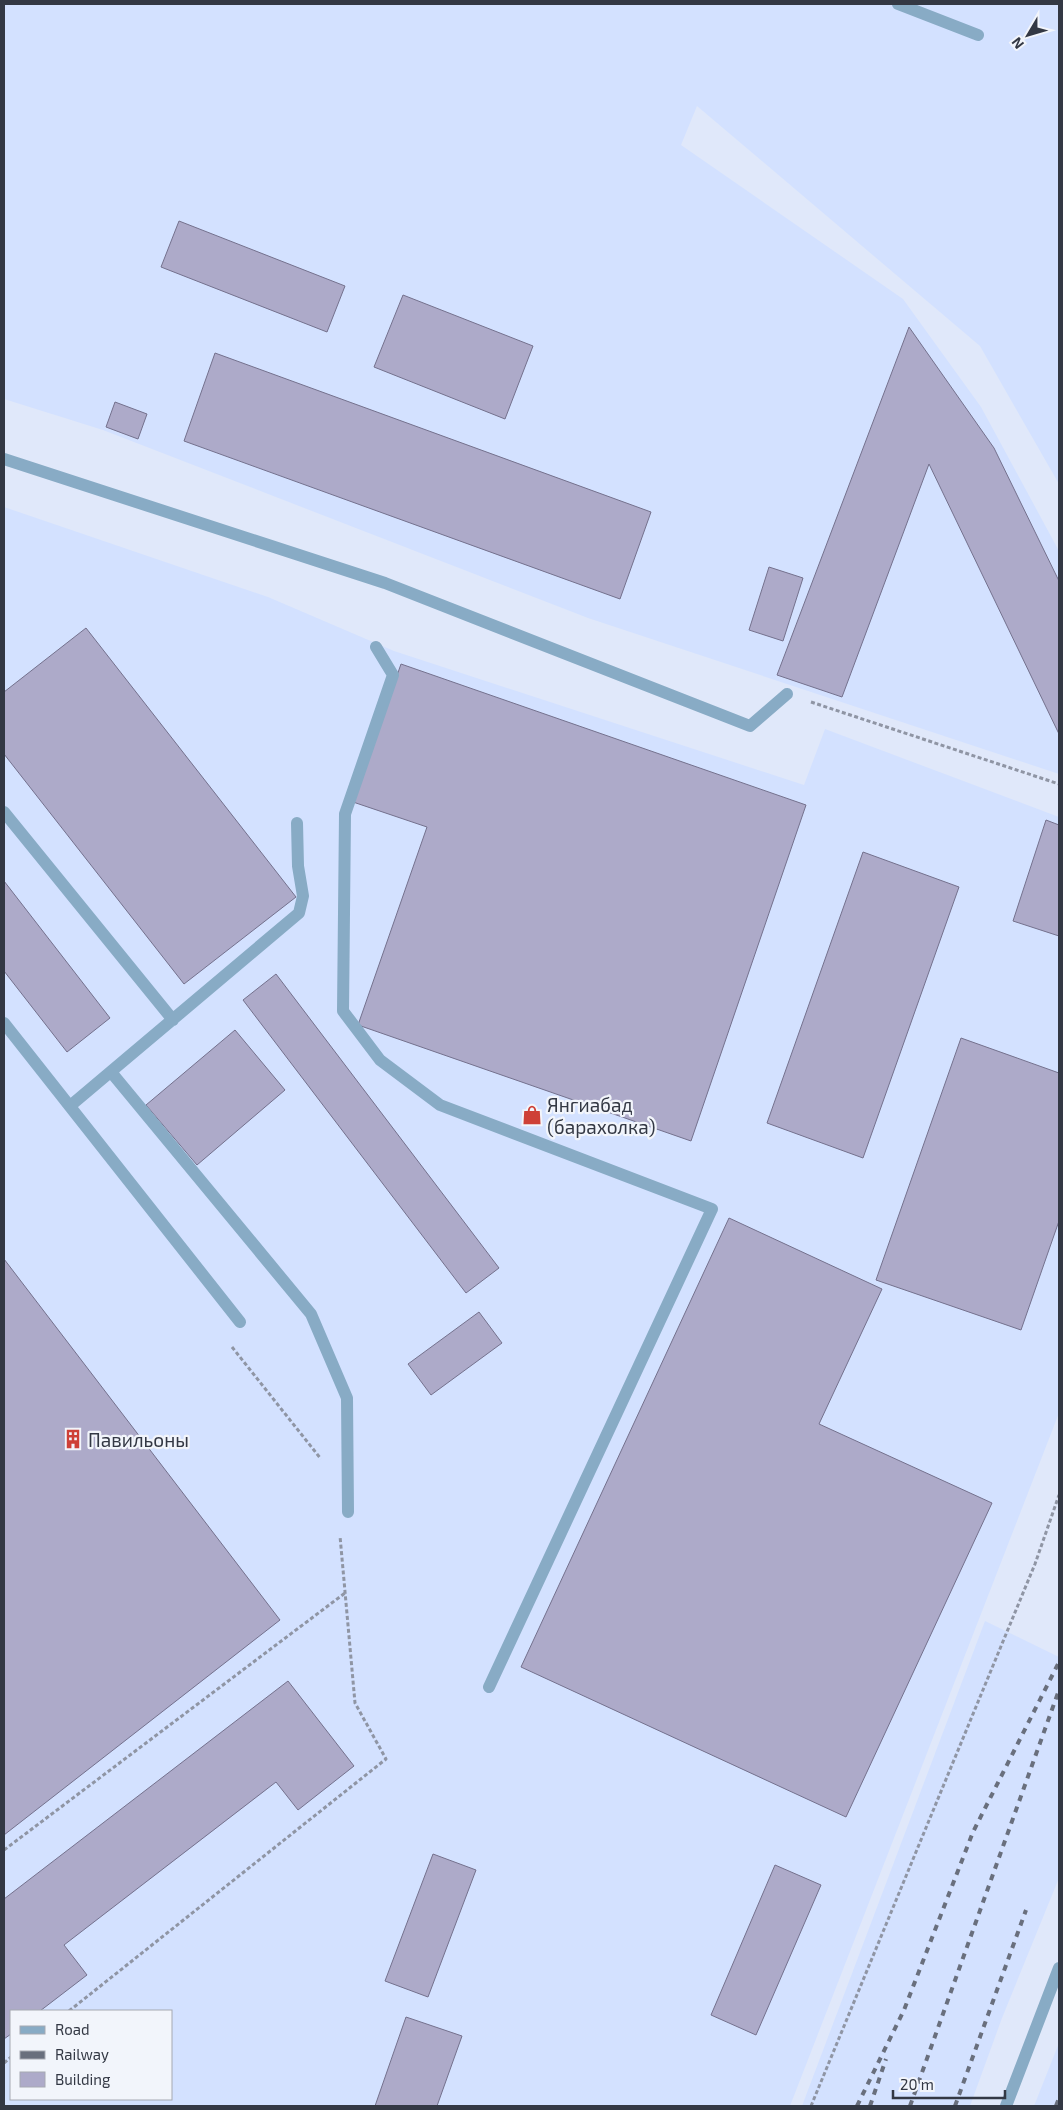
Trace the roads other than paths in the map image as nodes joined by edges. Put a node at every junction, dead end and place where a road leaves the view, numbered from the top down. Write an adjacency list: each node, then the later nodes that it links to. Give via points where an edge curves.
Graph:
1 (898, 4): 2 (street)
2 (978, 35)
3 (4, 459): 5 (street, via 385,584 750,726)
4 (376, 647): 14 (street, via 393,675 345,814 343,1011 380,1060 440,1105 712,1209)
5 (787, 694)
6 (4, 812): 8 (street)
7 (297, 822): 8 (street, via 298,866 303,896 299,913)
8 (173, 1020): 10 (street)
9 (4, 1023): 11 (street)
10 (111, 1072): 11 (street); 13 (street, via 311,1314 347,1398)
11 (70, 1106): 12 (street)
12 (240, 1322)
13 (348, 1512)
14 (489, 1687)
15 (1059, 1968): 16 (street)
16 (1006, 2106)

